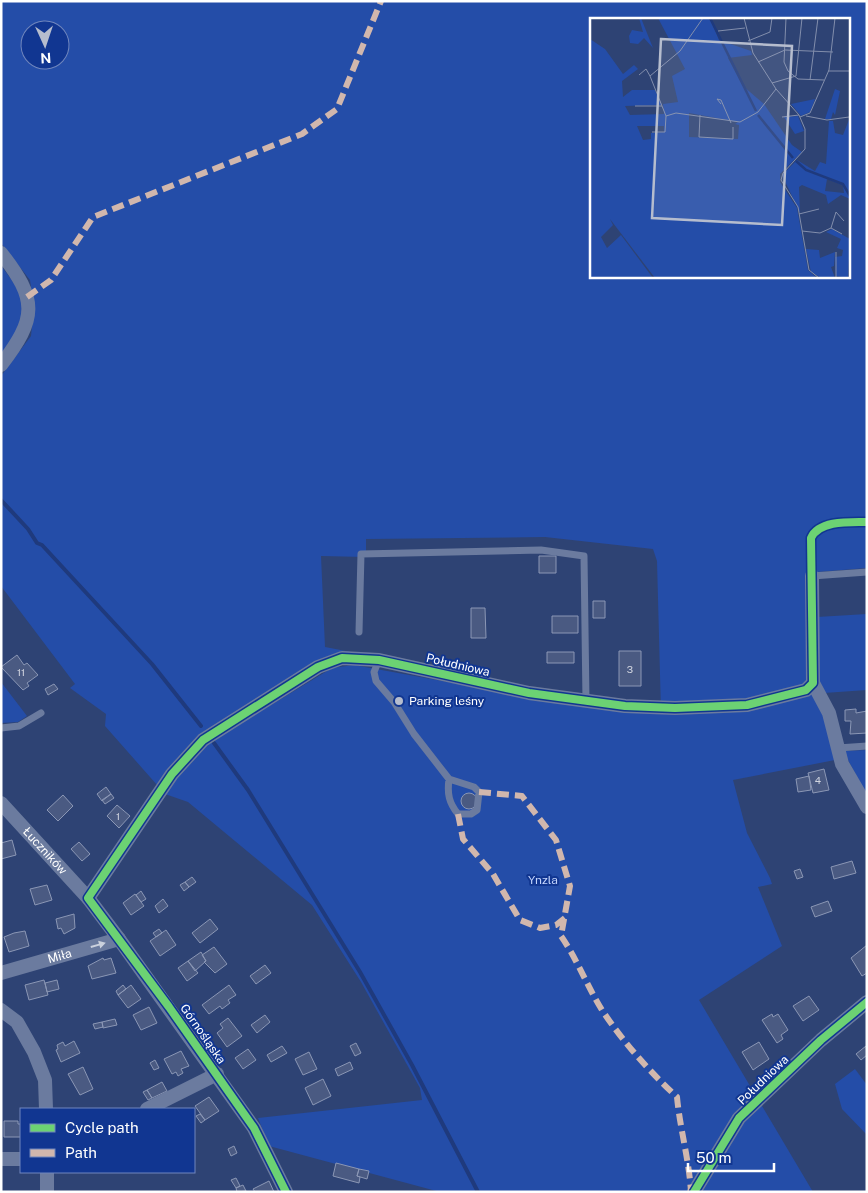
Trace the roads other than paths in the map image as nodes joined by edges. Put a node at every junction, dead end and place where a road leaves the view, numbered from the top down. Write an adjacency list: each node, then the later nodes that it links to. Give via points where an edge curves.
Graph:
1 (1, 253): 2 (street, via 20,277 29,312 26,327)
2 (1, 365)
3 (867, 572): 4 (lane)
4 (812, 576): 7 (street)
5 (359, 632): 8 (lane, via 361,554 541,550 584,556)
6 (379, 660): 8 (street, Południowa, via 529,693); 13 (lane, via 374,672 376,682); 16 (street, Południowa, via 342,658 318,667 203,740 172,774)
7 (813, 683): 8 (street, Południowa, via 806,690 747,705 675,708); 12 (street, via 829,713)
8 (586, 702)
9 (41, 713): 10 (lane, via 19,726)
10 (1, 728)
11 (867, 746): 12 (lane)
12 (838, 748): 15 (street, via 842,764)
13 (449, 779): 13 (lane, via 450,805 458,814 471,814 478,810 479,792 474,787)
14 (1, 803): 16 (street, Łuczników)
15 (867, 807)
16 (88, 898): 17 (street, Górnośląska)
17 (119, 939): 18 (street, Miła, one-way to 17); 21 (street, Górnośląska)
18 (1, 973)
19 (867, 1002): 29 (street, Południowa, via 821,1040 739,1118)
20 (1, 1010): 22 (street, via 17,1022 34,1052 45,1080)
21 (217, 1074): 23 (street); 28 (street, Górnośląska, via 254,1128)
22 (46, 1108)
23 (149, 1108)
24 (20, 1159): 25 (street)
25 (1, 1160)
26 (47, 1173): 27 (street)
27 (47, 1192)
28 (286, 1192)
29 (694, 1192)

